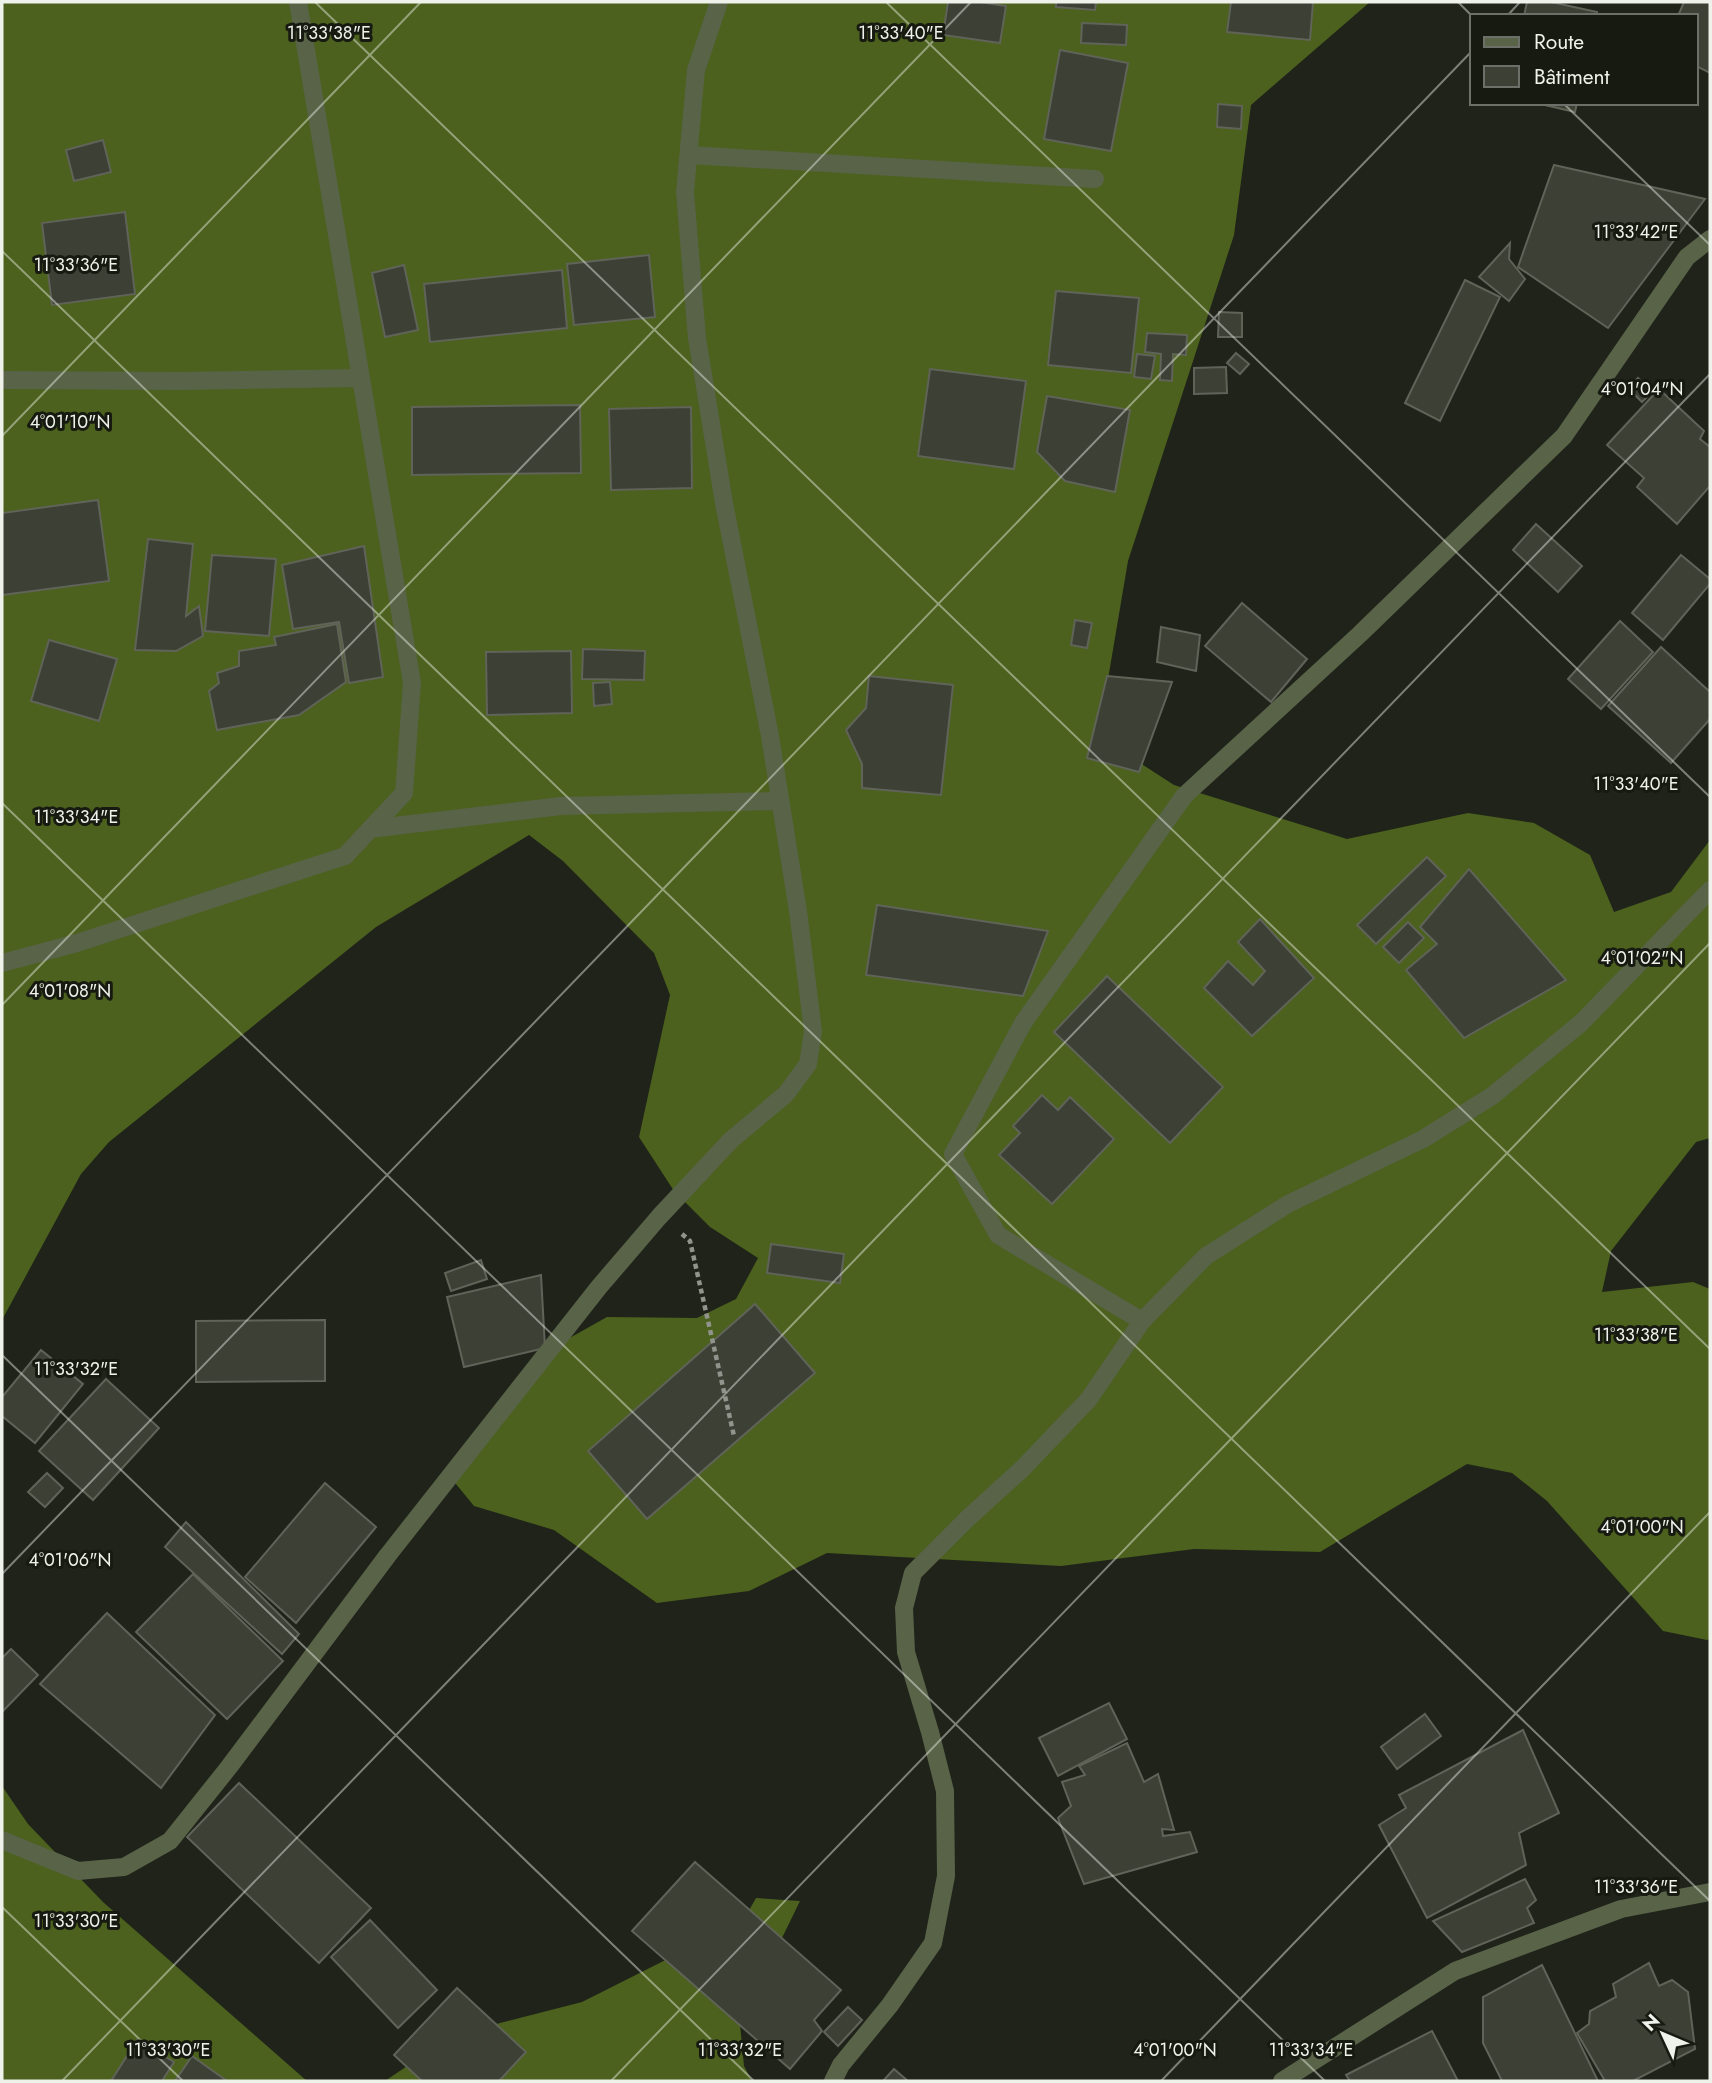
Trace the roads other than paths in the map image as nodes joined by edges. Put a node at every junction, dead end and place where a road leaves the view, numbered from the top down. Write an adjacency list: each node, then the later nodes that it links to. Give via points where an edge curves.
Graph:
1 (298, 2): 6 (street)
2 (719, 2): 3 (street, via 696,70)
3 (689, 155): 4 (street); 8 (street, via 685,192 697,338)
4 (1095, 179)
5 (1710, 239): 12 (street, via 1686,257 1564,436 1184,796 1023,1023 953,1154 998,1235)
6 (360, 378): 7 (street); 9 (street, via 412,683 404,793)
7 (2, 380)
8 (780, 801): 9 (street, via 561,806); 13 (street, via 813,1031 808,1064 786,1094 732,1140 599,1287 170,1841 124,1867 78,1871)
9 (370, 830): 11 (street, via 345,856 77,943)
10 (1710, 890): 12 (street, via 1581,1023 1492,1096 1423,1139 1288,1204 1206,1256)
11 (2, 962)
12 (1142, 1321): 15 (street, via 1089,1399 913,1573 904,1608 906,1651 945,1791 946,1876 933,1943)
13 (2, 1840)
14 (1710, 1892): 16 (street, via 1621,1909 1455,1970)
15 (833, 2081)
16 (1282, 2081)

